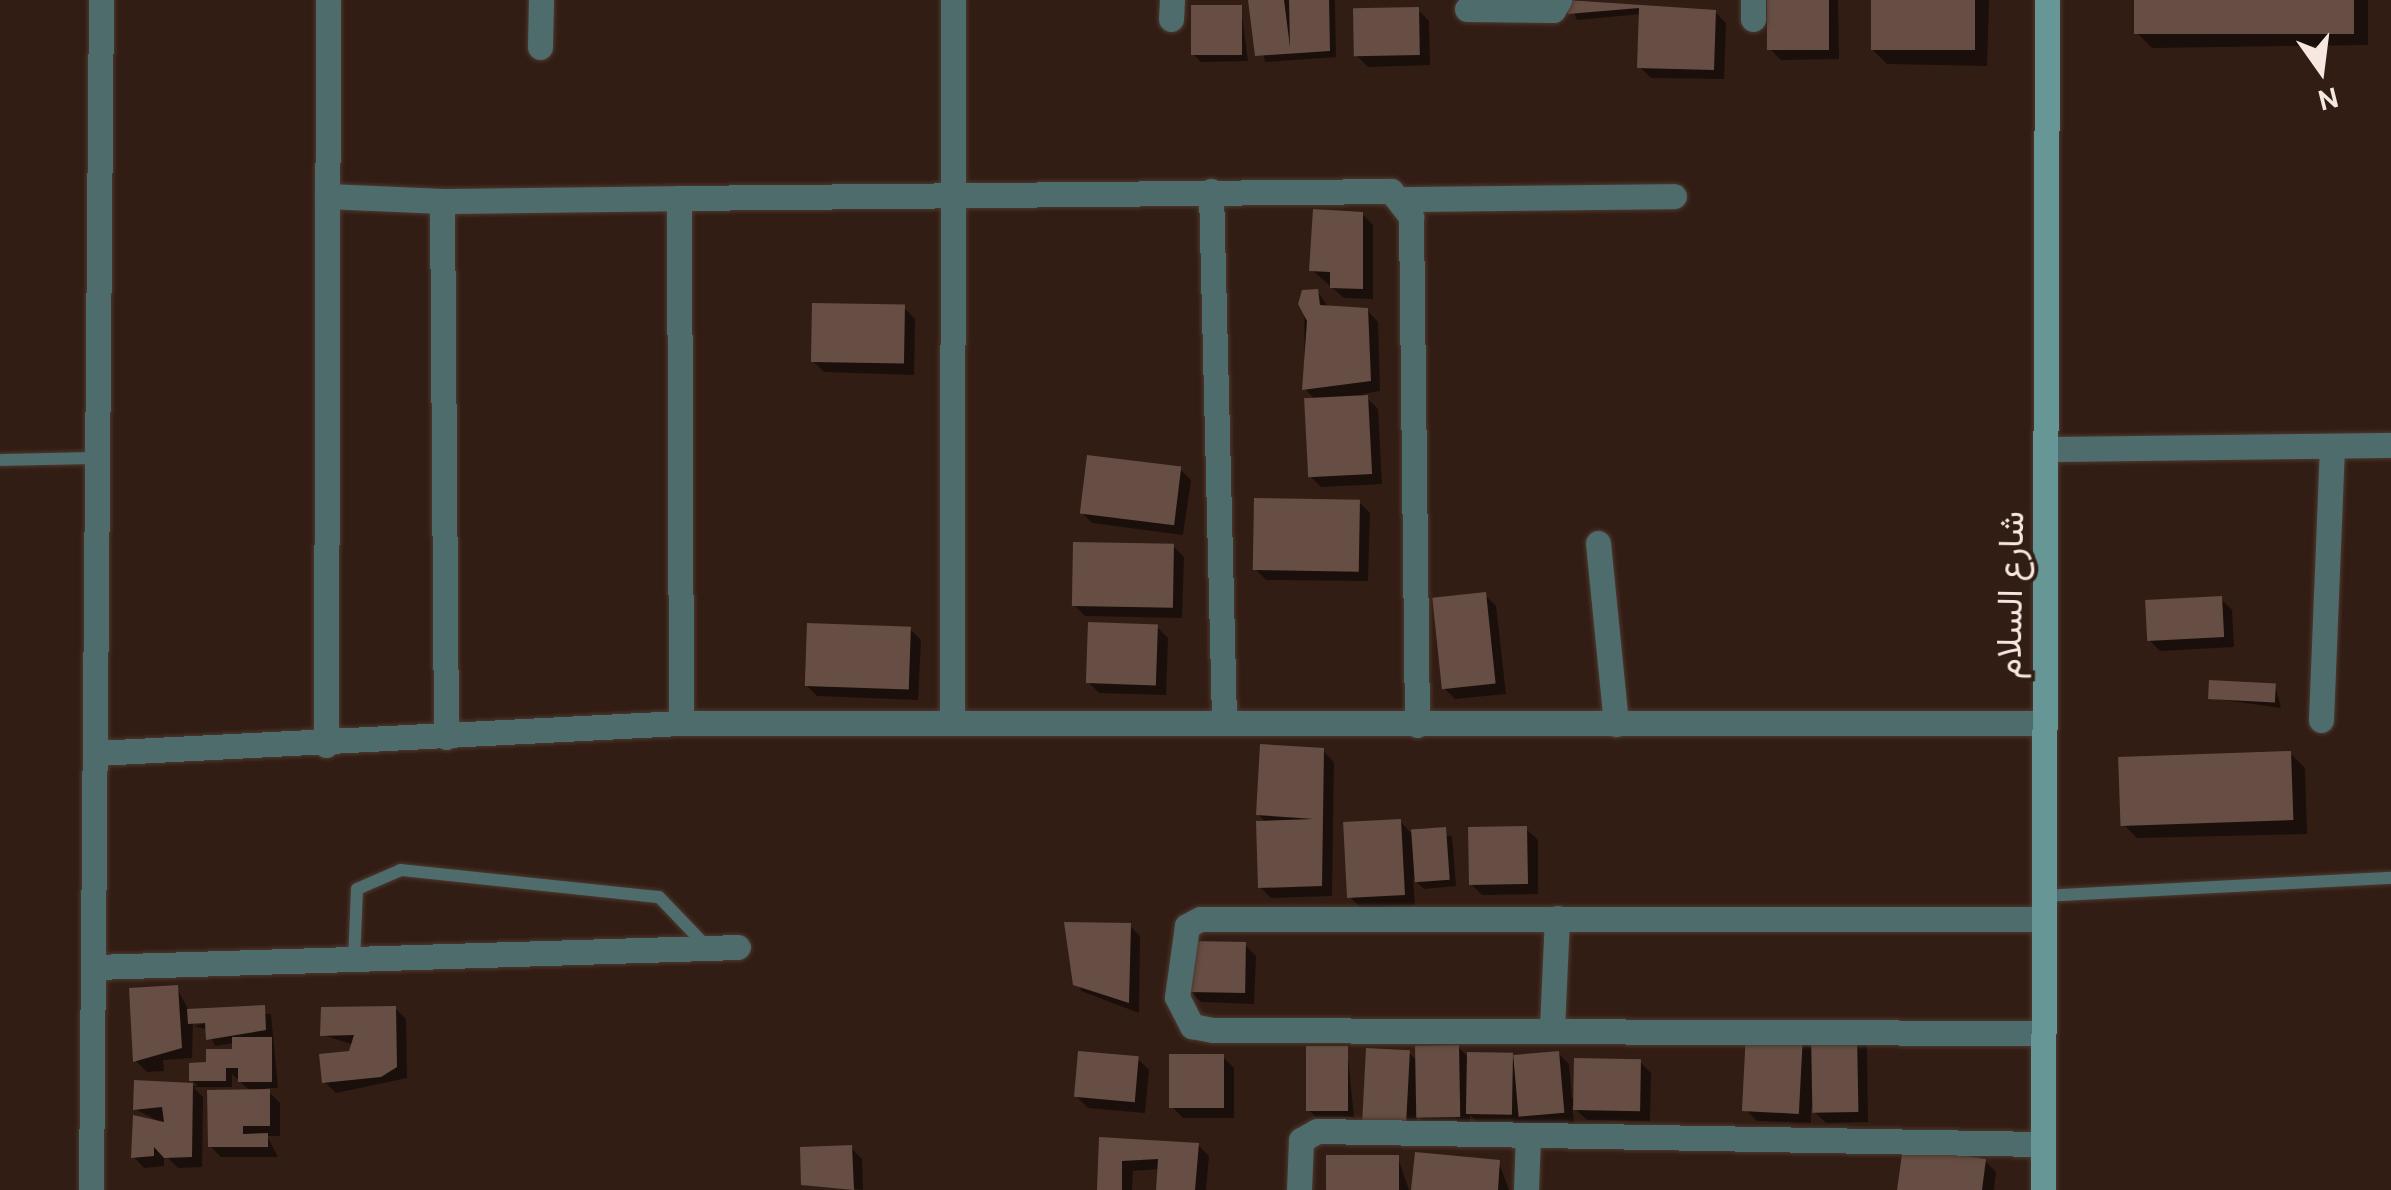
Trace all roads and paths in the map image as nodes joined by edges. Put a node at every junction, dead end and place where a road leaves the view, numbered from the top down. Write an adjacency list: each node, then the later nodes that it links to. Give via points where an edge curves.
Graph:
1 (100, 0): 19 (street)
2 (328, 0): 11 (street)
3 (541, 0): 8 (street)
4 (953, 0): 10 (street)
5 (1559, 0): 7 (street, via 1553,10)
6 (2047, 0): 18 (main road, شارع السلام)
7 (1467, 9)
8 (540, 48)
9 (1211, 191): 10 (street); 14 (street, via 1391,191); 25 (street)
10 (953, 192): 13 (street); 22 (street)
11 (327, 196): 15 (street); 30 (street)
12 (1674, 196): 14 (street)
13 (679, 198): 15 (street); 24 (street)
14 (1402, 199): 27 (street, via 1411,217)
15 (442, 201): 29 (street)
16 (2391, 445): 17 (street)
17 (2332, 446): 18 (street); 23 (street)
18 (2046, 449): 26 (main road, شارع السلام)
19 (98, 458): 20 (lane); 31 (street)
20 (0, 460)
21 (1598, 543): 28 (street)
22 (952, 720): 24 (street); 25 (street)
23 (2321, 720)
24 (682, 722): 29 (street)
25 (1224, 722): 27 (street)
26 (2043, 723): 28 (street); 33 (main road, شارع السلام)
27 (1417, 724): 28 (street)
28 (1616, 724)
29 (446, 737): 30 (street)
30 (326, 745): 31 (street)
31 (96, 753): 38 (street)
32 (2391, 878): 33 (lane)
33 (2043, 908): 34 (street); 40 (main road, شارع السلام)
34 (1556, 918): 39 (street); 39 (street, via 1200,919 1187,926 1178,997 1192,1026 1213,1030)
35 (738, 947): 36 (street)
36 (708, 948): 37 (street); 37 (lane, via 659,897 401,870 357,889)
37 (354, 961): 38 (street)
38 (94, 967): 43 (street)
39 (1552, 1028): 40 (street)
40 (2043, 1033): 42 (main road, شارع السلام)
41 (1528, 1135): 42 (street); 44 (street, via 1316,1132 1301,1140); 45 (street)
42 (2043, 1144): 46 (main road, شارع السلام)
43 (92, 1190)
44 (1299, 1190)
45 (1526, 1190)
46 (2043, 1190)

